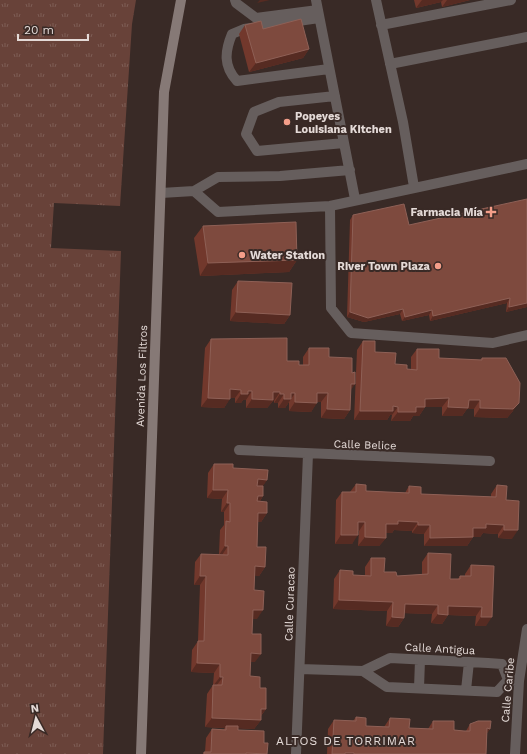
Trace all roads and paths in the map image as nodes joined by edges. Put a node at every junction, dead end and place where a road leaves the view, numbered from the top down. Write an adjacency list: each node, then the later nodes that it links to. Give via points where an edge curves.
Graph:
1 (181, 0): 16 (main road, Avenida Los Filtros, via 164,92)
2 (235, 0): 5 (street, via 256,18)
3 (376, 0): 6 (street)
4 (511, 0): 6 (street)
5 (317, 9): 9 (street); 9 (street, via 232,34 226,49 229,72 237,81)
6 (381, 25): 8 (street)
7 (527, 37): 8 (street)
8 (390, 64): 14 (street)
9 (329, 69): 10 (street)
10 (335, 96): 11 (street); 11 (street, via 279,102 254,112 246,134 257,151)
11 (344, 144): 13 (street)
12 (527, 164): 14 (street)
13 (350, 170): 15 (street, via 280,176 218,177); 17 (street)
14 (414, 187): 17 (street)
15 (194, 191): 16 (street); 18 (street, via 218,212)
16 (161, 193): 31 (main road, Avenida Los Filtros)
17 (355, 199): 18 (street)
18 (330, 206): 19 (street, via 331,308 351,333 493,343)
19 (527, 335)
20 (239, 450): 21 (street, Calle Belice)
21 (308, 454): 22 (street, Calle Belice); 26 (street, Calle Curacao)
22 (490, 461)
23 (527, 629): 28 (street, Calle Caribe)
24 (420, 660): 25 (street, Calle Antigua); 27 (street, Calle Antigua, via 390,658); 29 (street)
25 (468, 662): 28 (street, Calle Antigua, via 502,664); 30 (street)
26 (300, 669): 27 (street, Calle Antigua); 32 (street, Calle Curacao)
27 (363, 671): 29 (street, via 387,687)
28 (514, 680): 30 (street, via 497,692); 33 (street, Calle Caribe)
29 (419, 688): 30 (street)
30 (466, 690)
31 (141, 754)
32 (296, 754)
33 (515, 754)

